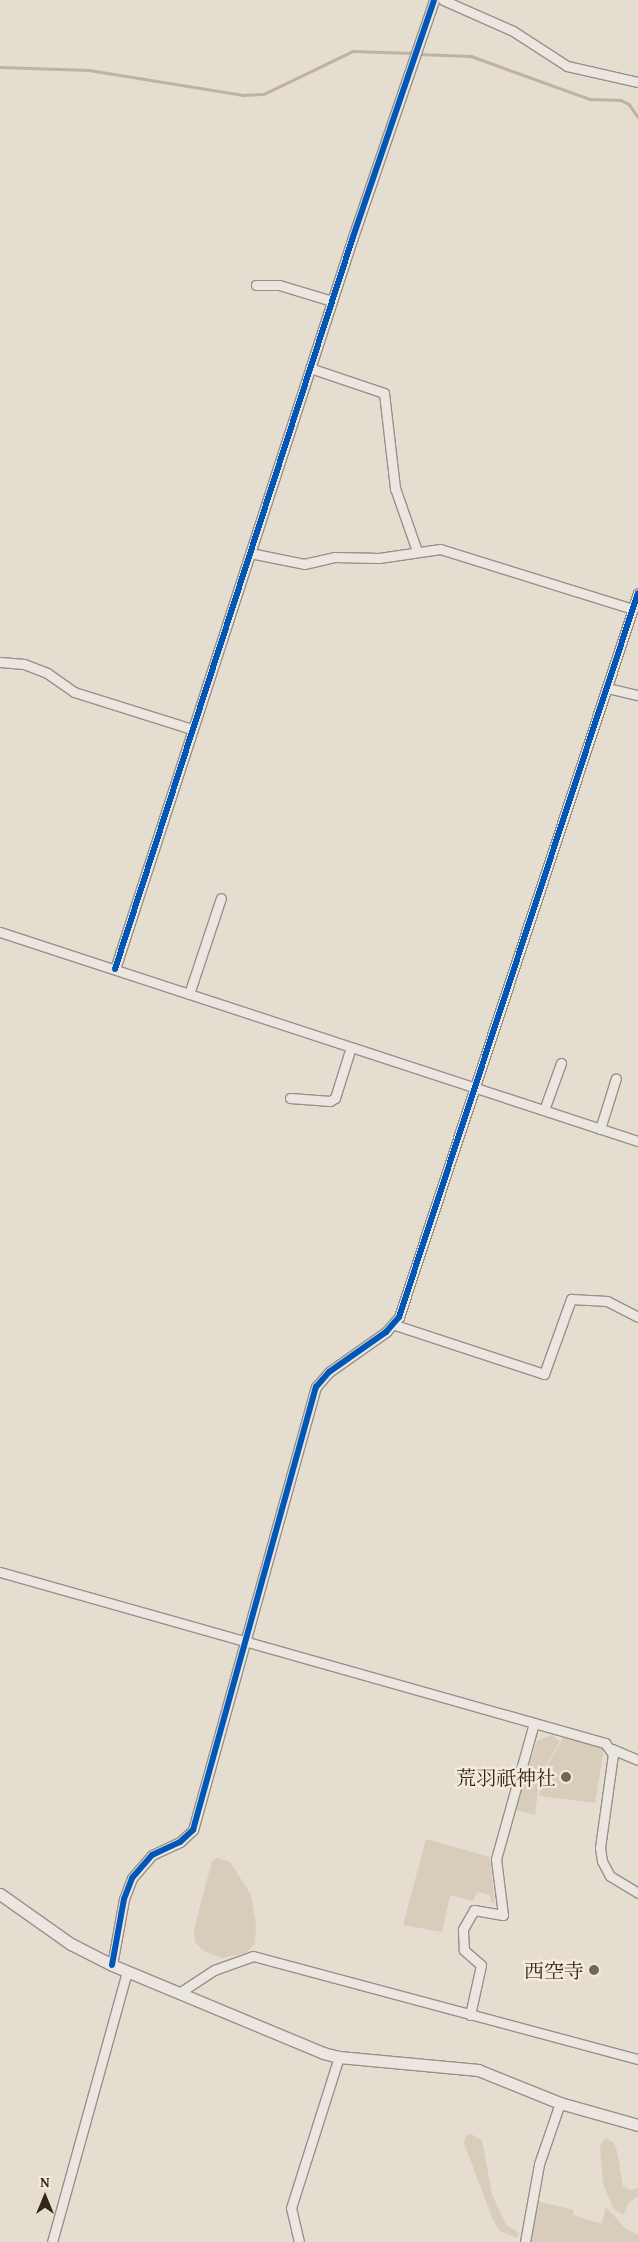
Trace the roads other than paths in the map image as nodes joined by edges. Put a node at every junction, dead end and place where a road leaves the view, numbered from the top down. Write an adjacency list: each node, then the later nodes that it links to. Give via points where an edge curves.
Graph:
1 (434, 0): 5 (street)
2 (443, 0): 3 (street, via 512,31 567,66)
3 (638, 82)
4 (256, 285): 5 (street, via 280,285)
5 (332, 301): 6 (street)
6 (310, 368): 7 (street, via 384,393 394,488); 8 (street)
7 (417, 551): 8 (street, via 380,558 334,557 304,564); 10 (street, via 429,548 457,552)
8 (250, 553): 14 (street)
9 (638, 594): 10 (street)
10 (633, 609): 12 (street)
11 (0, 662): 14 (street, via 24,664 74,692)
12 (607, 688): 13 (street); 22 (street)
13 (638, 695)
14 (192, 729): 17 (street)
15 (221, 898): 18 (street)
16 (0, 932): 17 (street)
17 (115, 969): 18 (street)
18 (190, 994): 19 (street)
19 (351, 1047): 22 (street); 23 (street, via 335,1098 330,1101)
20 (562, 1063): 24 (street)
21 (616, 1078): 25 (street)
22 (475, 1087): 24 (street); 28 (street, via 435,1217)
23 (290, 1098)
24 (544, 1110): 25 (street)
25 (600, 1129): 26 (street)
26 (638, 1141)
27 (638, 1317): 28 (street, via 607,1301 570,1299 544,1374)
28 (395, 1325): 30 (street, via 329,1372 316,1387)
29 (0, 1572): 30 (street)
30 (244, 1642): 31 (street); 36 (street, via 193,1830 180,1842 152,1855 132,1878 124,1899)
31 (534, 1723): 32 (street, via 605,1743); 39 (street, via 496,1859 503,1915 474,1910 463,1929 464,1950 481,1965)
32 (612, 1749): 33 (street); 34 (street, via 600,1848 602,1861 610,1876)
33 (638, 1760)
34 (638, 1893)
35 (0, 1894): 36 (street, via 71,1944)
36 (112, 1965): 37 (street)
37 (127, 1972): 38 (street); 44 (street)
38 (179, 1992): 39 (street, via 214,1970 253,1956); 40 (street, via 292,2041)
39 (470, 2015): 41 (street)
40 (339, 2057): 42 (street, via 462,2066 488,2073); 45 (street, via 291,2208)
41 (638, 2059)
42 (560, 2103): 43 (street); 46 (street, via 540,2164)
43 (638, 2125)
44 (52, 2242)
45 (299, 2242)
46 (525, 2242)

